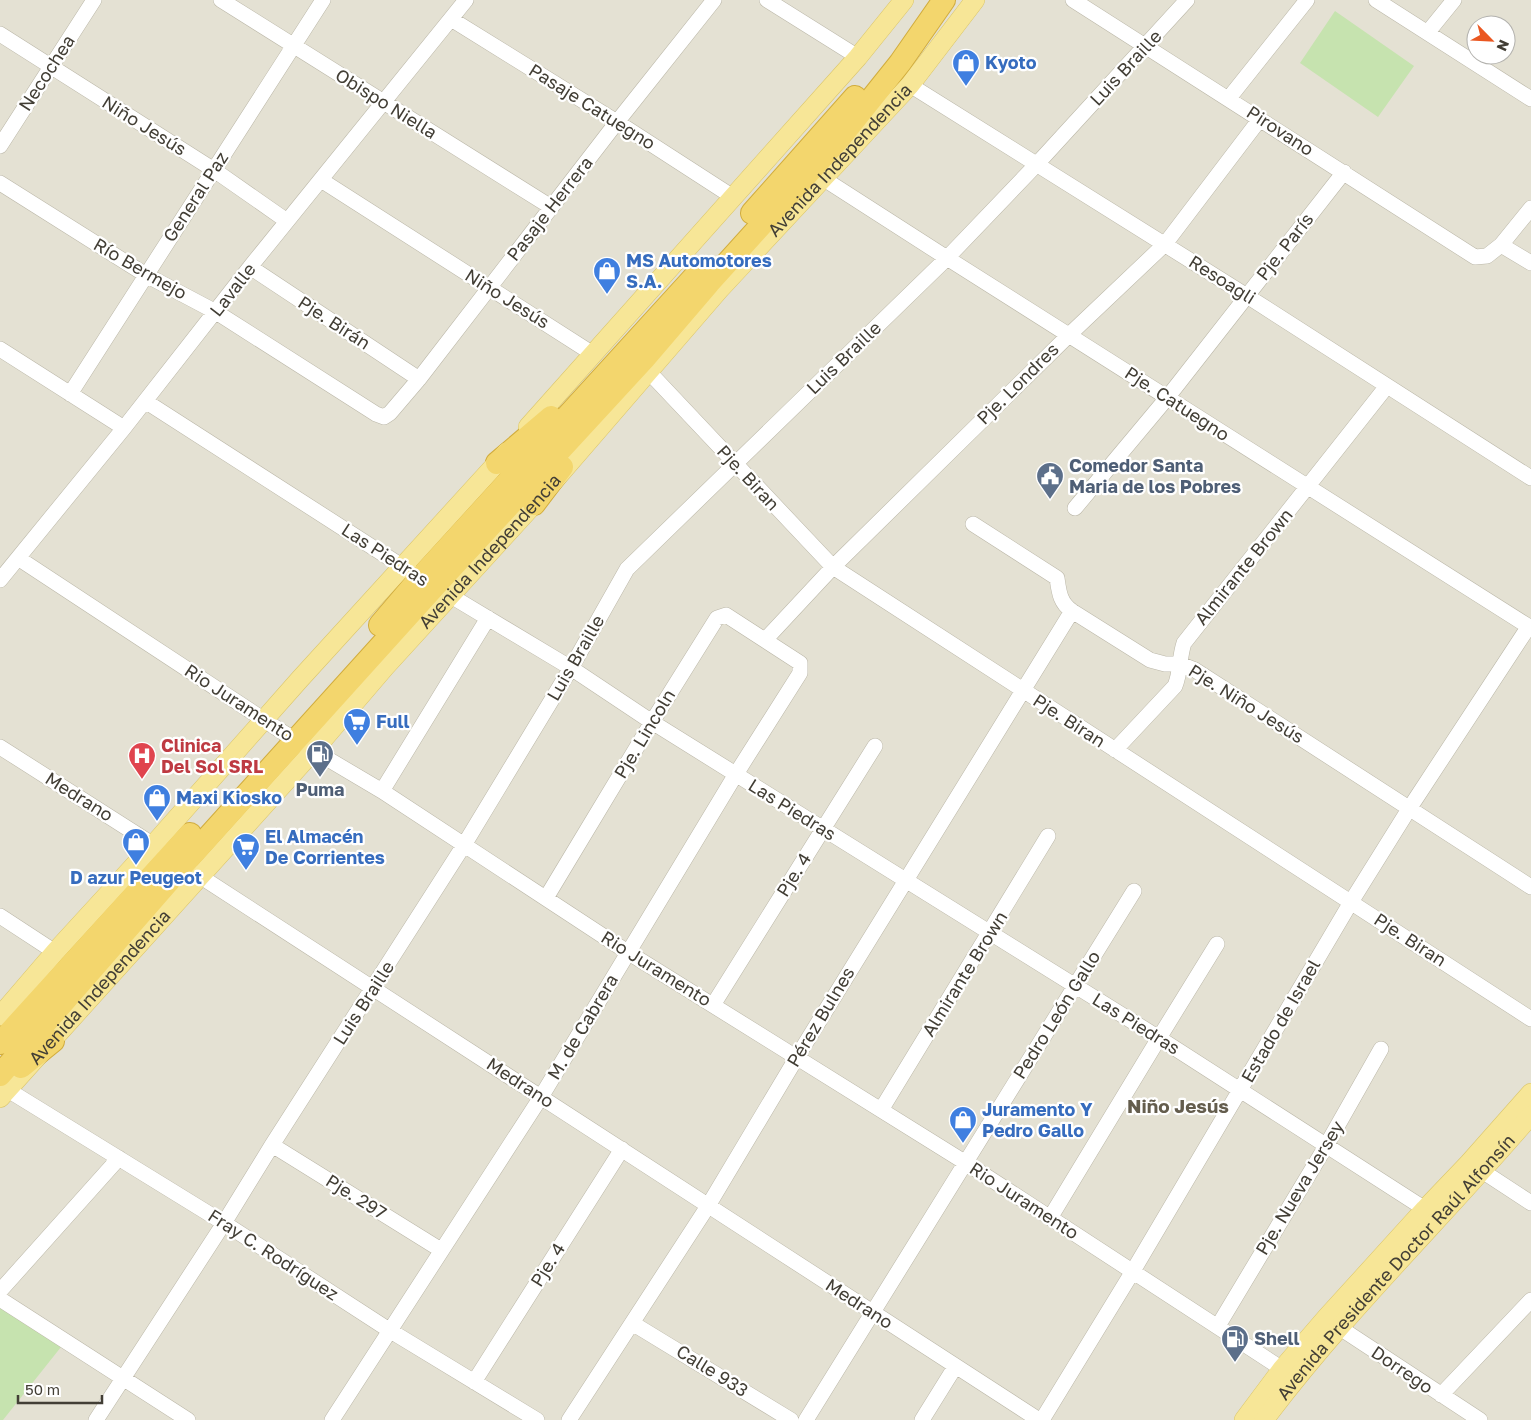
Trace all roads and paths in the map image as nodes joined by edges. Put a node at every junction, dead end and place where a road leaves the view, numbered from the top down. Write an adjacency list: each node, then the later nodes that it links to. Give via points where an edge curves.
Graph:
1 (94, 0): 22 (street, Necochea)
2 (222, 0): 19 (street, Obispo Niella)
3 (323, 0): 19 (street, General Paz)
4 (466, 0): 16 (street, Lavalle)
5 (714, 0): 28 (street, Pasaje Herrera)
6 (767, 0): 21 (street)
7 (904, 0): 21 (main road, Avenida Independencia)
8 (932, 0): 54 (highway, Avenida Independencia, via 875,75)
9 (944, 0): 47 (highway, Avenida Independencia, via 900,63 840,138)
10 (975, 0): 23 (main road, Avenida Independencia)
11 (1073, 0): 20 (street, Pirovano)
12 (1187, 0): 20 (street, Luis Braille)
13 (1307, 0): 24 (street)
14 (1376, 0): 17 (street)
15 (1454, 0): 17 (street)
16 (451, 19): 26 (street, Lavalle); 28 (street, Pasaje Catuegno)
17 (1428, 32): 25 (street)
18 (0, 34): 22 (street, Niño Jesús)
19 (293, 46): 26 (street, Obispo Niella); 31 (street, General Paz)
20 (1146, 46): 24 (street, Pirovano); 30 (street, Luis Braille)
21 (858, 56): 36 (main road, Avenida Independencia)
22 (51, 67): 29 (street, Necochea); 31 (street, Niño Jesús)
23 (910, 85): 30 (street, Resoagli); 33 (main road, Avenida Independencia)
24 (1229, 98): 27 (street, Pirovano)
25 (1531, 99)
26 (383, 102): 34 (street, Lavalle); 38 (street, Obispo Niella)
27 (1260, 119): 32 (street, Pirovano); 41 (street, Pje. Londres)
28 (617, 122): 36 (street, Pasaje Catuegno); 38 (street, Pasaje Herrera)
29 (0, 146)
30 (1036, 165): 41 (street, Resoagli); 43 (street, Luis Braille)
31 (214, 170): 40 (street, Niño Jesús); 46 (street, General Paz)
32 (1344, 172): 42 (street, Pirovano, via 1475,257 1487,256); 49 (street, Pje. París)
33 (824, 179): 37 (main road, Avenida Independencia); 43 (street, Pje. Catuegno)
34 (321, 180): 40 (street, Lavalle); 48 (street, Niño Jesús)
35 (0, 183): 46 (street, Río Bermejo)
36 (733, 197): 53 (main road, Avenida Independencia)
37 (802, 203): 47 (highway); 54 (main road, Avenida Independencia, via 719,290)
38 (551, 207): 48 (street, Pasaje Herrera)
39 (1531, 208): 42 (street)
40 (287, 221): 45 (street, Lavalle)
41 (1165, 244): 49 (street, Resoagli); 51 (street, Pje. Londres)
42 (1501, 245): 44 (street)
43 (947, 258): 51 (street, Pje. Catuegno); 63 (street, Luis Braille)
44 (1531, 263)
45 (250, 267): 50 (street, Lavalle); 55 (street, Pje. Birán)
46 (146, 275): 50 (street, Río Bermejo); 57 (street, General Paz)
47 (709, 283): 54 (highway, Avenida Independencia)
48 (489, 288): 53 (street, Niño Jesús); 55 (street, Pasaje Herrera)
49 (1247, 296): 56 (street, Resoagli); 58 (street, Pje. París)
50 (216, 312): 59 (street, Lavalle); 60 (street, Río Bermejo)
51 (1069, 334): 58 (street, Pje. Catuegno); 70 (street, Pje. Londres)
52 (0, 349): 57 (street)
53 (592, 354): 62 (main road, Avenida Independencia)
54 (640, 361): 62 (highway); 63 (street, Pje. Biran); 66 (highway); 72 (highway, Avenida Independencia)
55 (419, 379): 60 (street, Pasaje Herrera)
56 (1387, 386): 64 (street, Resoagli); 65 (street, Almirante Brown)
57 (70, 394): 61 (street)
58 (1167, 398): 65 (street, Pje. Catuegno); 67 (street, Pje. París)
59 (146, 401): 61 (street, Lavalle); 72 (street, Las Piedras)
60 (384, 417)
61 (124, 428): 69 (street, Lavalle)
62 (497, 463): 72 (main road, Avenida Independencia)
63 (734, 464): 70 (street, Pje. Biran); 78 (street, Luis Braille, via 627,569)
64 (1531, 478)
65 (1308, 487): 75 (street, Pje. Catuegno); 77 (street, Almirante Brown, via 1184,643)
66 (534, 504): 72 (main road, Avenida Independencia)
67 (1075, 508)
68 (973, 524): 73 (street, Pje. Niño Jesús, via 1057,578 1064,605)
69 (18, 558): 71 (street, Lavalle); 80 (street, Rio Juramento)
70 (832, 567): 76 (street, Pje. Londres); 79 (street, Pje. Biran)
71 (1, 576)
72 (427, 582): 74 (street, Las Piedras); 80 (main road, Avenida Independencia); 82 (highway, Avenida Independencia); 82 (main road, Avenida Independencia, via 385,667)
73 (1072, 611): 77 (street, Pje. Niño Jesús, via 1150,660); 79 (street, Pérez Bulnes)
74 (488, 618): 78 (street, Las Piedras); 87 (street)
75 (1530, 627): 88 (street, Estado de Israel)
76 (765, 640): 81 (street, Pje. Lincoln, via 726,615 717,618); 86 (street, M. de Cabrera, via 800,663 800,673)
77 (1180, 664): 85 (street, Almirante Brown, via 1175,686); 88 (street, Pje. Niño Jesús, via 1196,670)
78 (571, 668): 81 (street, Las Piedras); 91 (street, Luis Braille)
79 (1022, 691): 85 (street, Pje. Biran); 93 (street, Pérez Bulnes)
80 (263, 720): 82 (street, Rio Juramento); 92 (main road, Avenida Independencia)
81 (652, 722): 86 (street, Las Piedras); 96 (street, Pje. Lincoln)
82 (298, 741): 87 (street, Rio Juramento); 92 (highway, Avenida Independencia)
83 (875, 746): 89 (street, Pje. 4)
84 (0, 747): 92 (street, Medrano)
85 (1115, 750): 97 (street, Pje. Biran)
86 (736, 774): 89 (street, Las Piedras); 102 (street, M. de Cabrera)
87 (382, 791): 91 (street, Rio Juramento)
88 (1409, 809): 94 (street, Pje. Niño Jesús); 97 (street, Estado de Israel)
89 (823, 829): 93 (street, Las Piedras); 105 (street, Pje. 4)
90 (1048, 836): 99 (street, Almirante Brown)
91 (464, 845): 96 (street, Rio Juramento); 104 (street, Luis Braille)
92 (177, 860): 101 (main road, Avenida Independencia); 104 (street, Medrano); 109 (main road, Avenida Independencia); 110 (highway, Avenida Independencia); 113 (highway, Avenida Independencia)
93 (905, 880): 99 (street, Las Piedras); 112 (street, Pérez Bulnes)
94 (1531, 887)
95 (1134, 891): 103 (street, Pedro León Gallo)
96 (546, 898): 102 (street, Rio Juramento)
97 (1351, 902): 107 (street, Pje. Biran); 114 (street, Estado de Israel)
98 (0, 916): 101 (street)
99 (990, 933): 103 (street, Las Piedras); 117 (street, Almirante Brown)
100 (1217, 944): 108 (street)
101 (55, 952): 106 (main road, Avenida Independencia)
102 (628, 953): 105 (street, Rio Juramento); 116 (street, M. de Cabrera)
103 (1074, 986): 108 (street, Las Piedras); 123 (street, Pedro León Gallo)
104 (374, 988): 116 (street, Medrano); 119 (street, Luis Braille)
105 (713, 1005): 112 (street, Rio Juramento)
106 (0, 1016)
107 (1531, 1019)
108 (1158, 1038): 114 (street, Las Piedras); 128 (street)
109 (53, 1041): 113 (highway)
110 (0, 1043)
111 (1381, 1049): 120 (street, Pje. Nueva Jersey)
112 (796, 1057): 117 (street, Rio Juramento); 126 (street, Pérez Bulnes)
113 (2, 1087): 122 (street, Fray C. Rodríguez)
114 (1240, 1090): 120 (street, Las Piedras); 131 (street, Estado de Israel)
115 (1531, 1093): 124 (main road, Avenida Presidente Doctor Raúl Alfonsín)
116 (541, 1096): 121 (street, Medrano); 130 (street, M. de Cabrera)
117 (880, 1110): 123 (street, Rio Juramento)
118 (1531, 1116): 124 (main road, Avenida Presidente Doctor Raúl Alfonsín)
119 (272, 1145): 129 (street, Luis Braille); 130 (street, Pje. 297)
120 (1326, 1146): 127 (street, Las Piedras); 138 (street, Pje. Nueva Jersey)
121 (622, 1149): 126 (street, Medrano); 143 (street, Pje. 4)
122 (118, 1158): 129 (street, Fray C. Rodríguez); 132 (street)
123 (966, 1163): 128 (street, Rio Juramento); 135 (street, Pedro León Gallo)
124 (1476, 1167): 125 (street); 127 (main road, Avenida Presidente Doctor Raúl Alfonsín)
125 (1531, 1203)
126 (708, 1206): 135 (street, Medrano); 136 (street, Pérez Bulnes)
127 (1431, 1214): 137 (main road, Avenida Presidente Doctor Raúl Alfonsín)
128 (1050, 1218): 131 (street, Rio Juramento)
129 (224, 1223): 139 (street, Fray C. Rodríguez); 142 (street, Luis Braille)
130 (441, 1250): 139 (street, M. de Cabrera)
131 (1133, 1271): 138 (street, Rio Juramento); 153 (street, Estado de Israel)
132 (0, 1291)
133 (0, 1299): 142 (street)
134 (1531, 1300): 144 (street)
135 (872, 1312): 140 (street, Medrano); 151 (street, Pedro León Gallo)
136 (632, 1322): 149 (street, Pérez Bulnes); 150 (street, Calle 933)
137 (1332, 1323): 141 (main road, Avenida Presidente Doctor Raúl Alfonsín); 144 (street, Dorrego)
138 (1218, 1326): 141 (street, Rio Juramento)
139 (389, 1330): 143 (street, Fray C. Rodríguez); 147 (street, M. de Cabrera)
140 (955, 1367): 152 (street); 153 (street, Medrano)
141 (1289, 1373): 154 (main road, Avenida Presidente Doctor Raúl Alfonsín); 155 (main road, Avenida Presidente Doctor Raúl Alfonsín)
142 (122, 1378): 145 (street, Luis Braille); 146 (street)
143 (474, 1382): 148 (street, Fray C. Rodríguez)
144 (1441, 1396): 156 (street, Dorrego)
145 (96, 1420)
146 (188, 1420)
147 (332, 1420)
148 (537, 1420)
149 (569, 1420)
150 (791, 1420)
151 (806, 1420)
152 (922, 1420)
153 (1040, 1420)
154 (1244, 1420)
155 (1264, 1420)
156 (1480, 1420)

